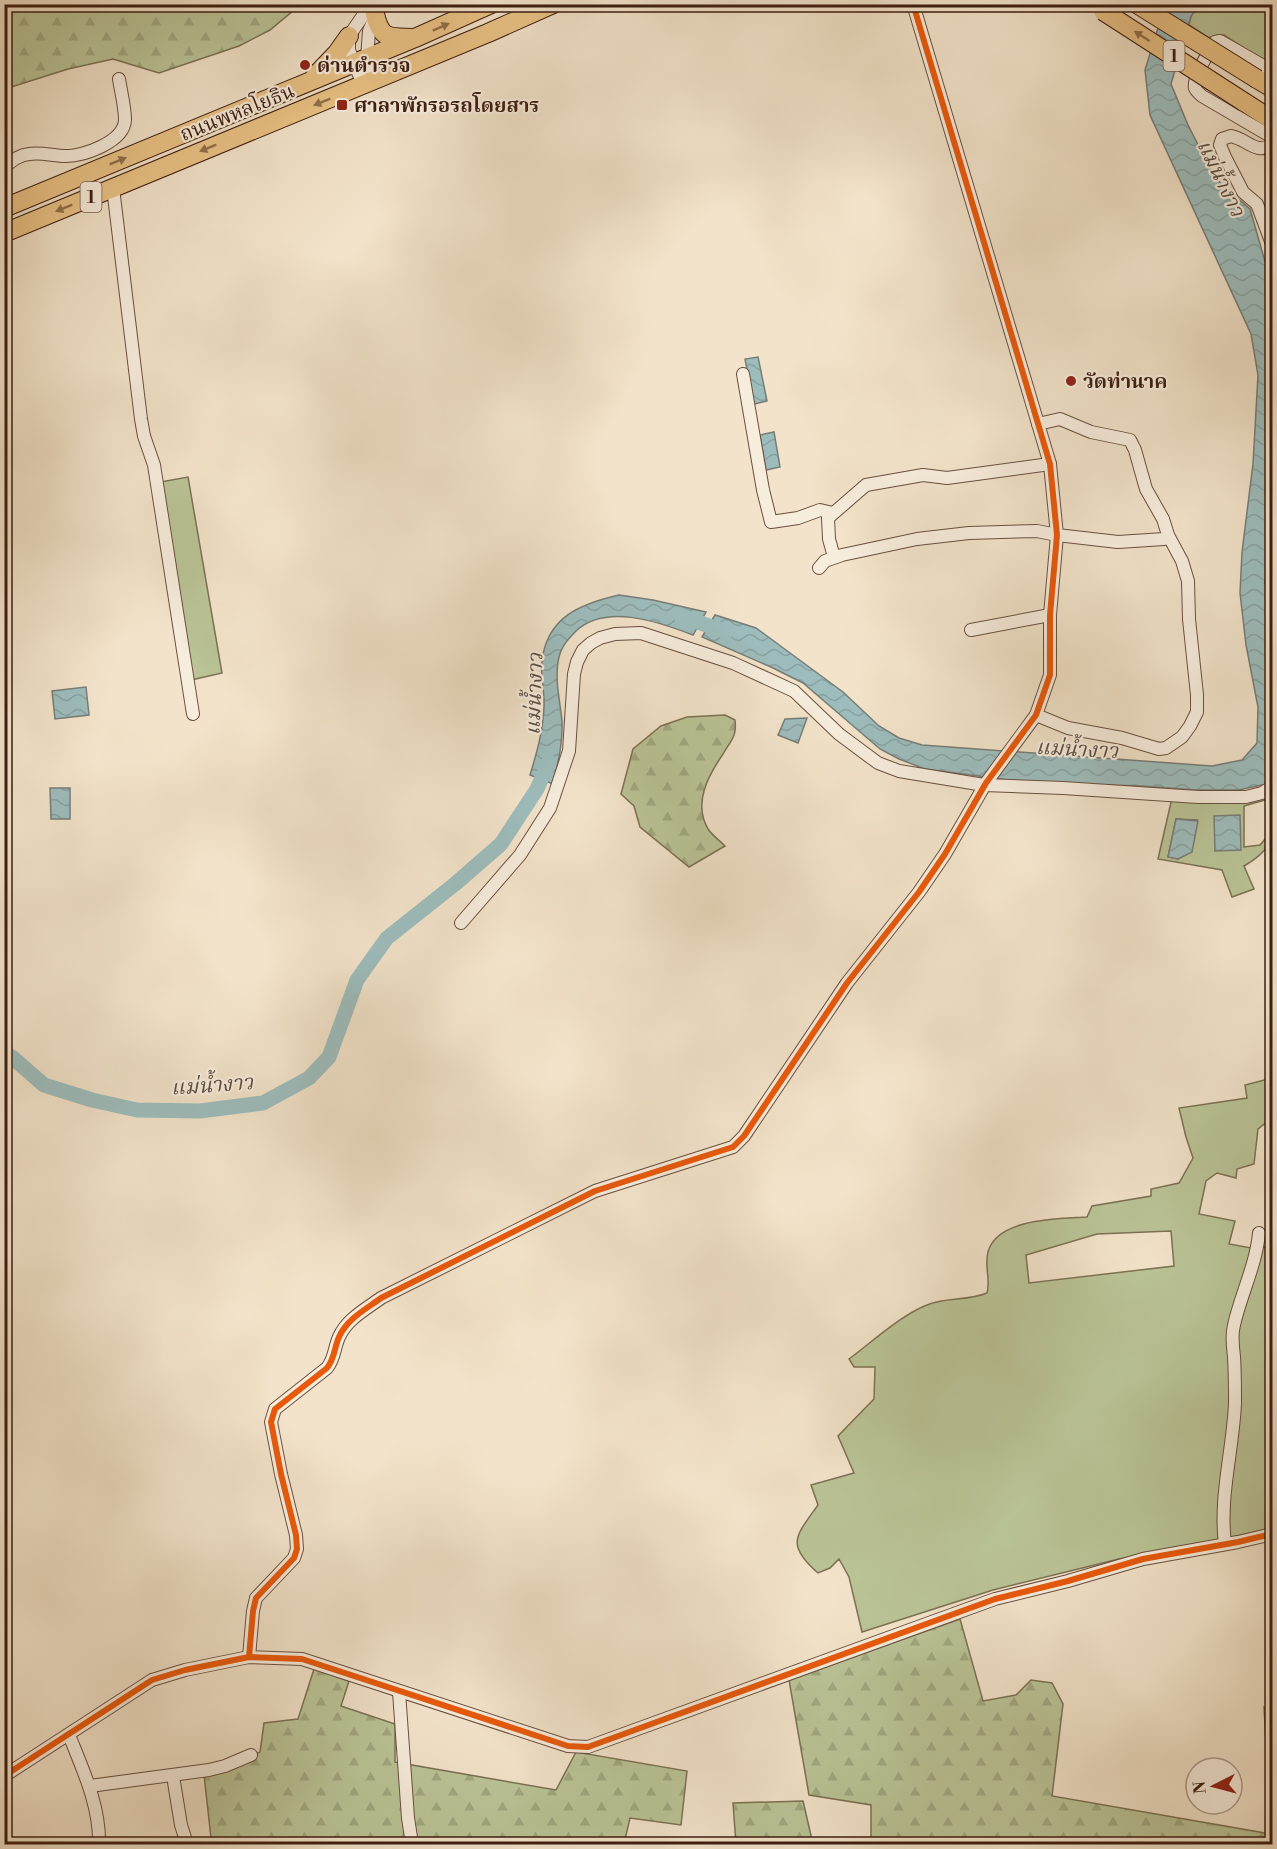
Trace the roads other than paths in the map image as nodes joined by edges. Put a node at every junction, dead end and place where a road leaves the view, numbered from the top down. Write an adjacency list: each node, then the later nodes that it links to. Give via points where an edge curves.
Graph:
1 (491, 4): 8 (highway, ถนนพหลโยธิน / 1, one-way to 1)
2 (553, 4): 13 (highway, ถนนพหลโยธิน / 1)
3 (913, 4): 23 (street)
4 (1137, 4): 10 (highway, 1, bridge)
5 (376, 8): 7 (street); 8 (highway, via 378,28 385,34); 9 (street)
6 (1097, 8): 14 (highway, 1, one-way to 6, bridge)
7 (350, 36): 9 (street, via 349,50); 12 (highway)
8 (415, 38): 9 (highway, ถนนพหลโยธิน / 1)
9 (360, 61): 12 (highway, ถนนพหลโยธิน / 1); 13 (street)
10 (1269, 75): 15 (street, via 1220,41 1215,42 1203,61 1195,84 1202,96)
11 (119, 79): 17 (street, via 125,121 116,138 81,154 28,154)
12 (309, 82): 19 (highway, ถนนพหลโยธิน / 1, one-way to 12)
13 (369, 82): 18 (highway, ถนนพหลโยธิน / 1, one-way to 18)
14 (1272, 120)
15 (1272, 137)
16 (1272, 144): 21 (street, via 1259,149 1231,136 1220,144 1240,187 1260,209)
17 (4, 166)
18 (113, 188): 20 (highway, ถนนพหลโยธิน / 1, one-way to 20); 32 (street, via 141,418 154,465)
19 (4, 208)
20 (4, 233)
21 (1272, 244)
22 (743, 374): 25 (street, via 771,522 820,510)
23 (1038, 424): 24 (street); 27 (street, via 1060,419 1091,432 1130,440 1146,489)
24 (1050, 464): 25 (street, via 866,485); 26 (street)
25 (833, 513): 28 (street, via 828,525)
26 (1057, 535): 27 (street, via 1118,542 1164,539); 28 (street, via 1037,531 969,533 917,539); 30 (street)
27 (1168, 535): 33 (street, via 1188,581 1197,694 1197,712 1182,737 1159,749 1068,728)
28 (834, 557): 29 (street)
29 (819, 568)
30 (1050, 615): 31 (street); 33 (street, via 1050,675)
31 (971, 630)
32 (193, 714)
33 (1036, 715): 34 (street)
34 (985, 784): 35 (street, via 1198,797 1246,797); 36 (street, via 886,766 839,734 794,691 733,663 640,633 600,638 583,650 577,662 569,751 550,808 520,855); 40 (street, via 919,892 847,983 733,1147 595,1191 381,1298 343,1329 327,1368 275,1409 271,1422 297,1549 294,1558 256,1598)
35 (1272, 787)
36 (460, 923)
37 (1259, 1233): 39 (street, via 1255,1261 1233,1327 1234,1405 1222,1523)
38 (1272, 1534): 39 (street)
39 (1225, 1544): 41 (street, via 1143,1559 995,1599 588,1747 568,1746)
40 (249, 1657): 41 (street, via 302,1659); 42 (street, via 152,1680)
41 (399, 1692): 49 (street)
42 (69, 1735): 44 (street); 46 (street)
43 (251, 1755): 45 (street, via 217,1768)
44 (4, 1776)
45 (172, 1776): 46 (street); 48 (street)
46 (90, 1786): 47 (street)
47 (99, 1845)
48 (187, 1845)
49 (412, 1845)

